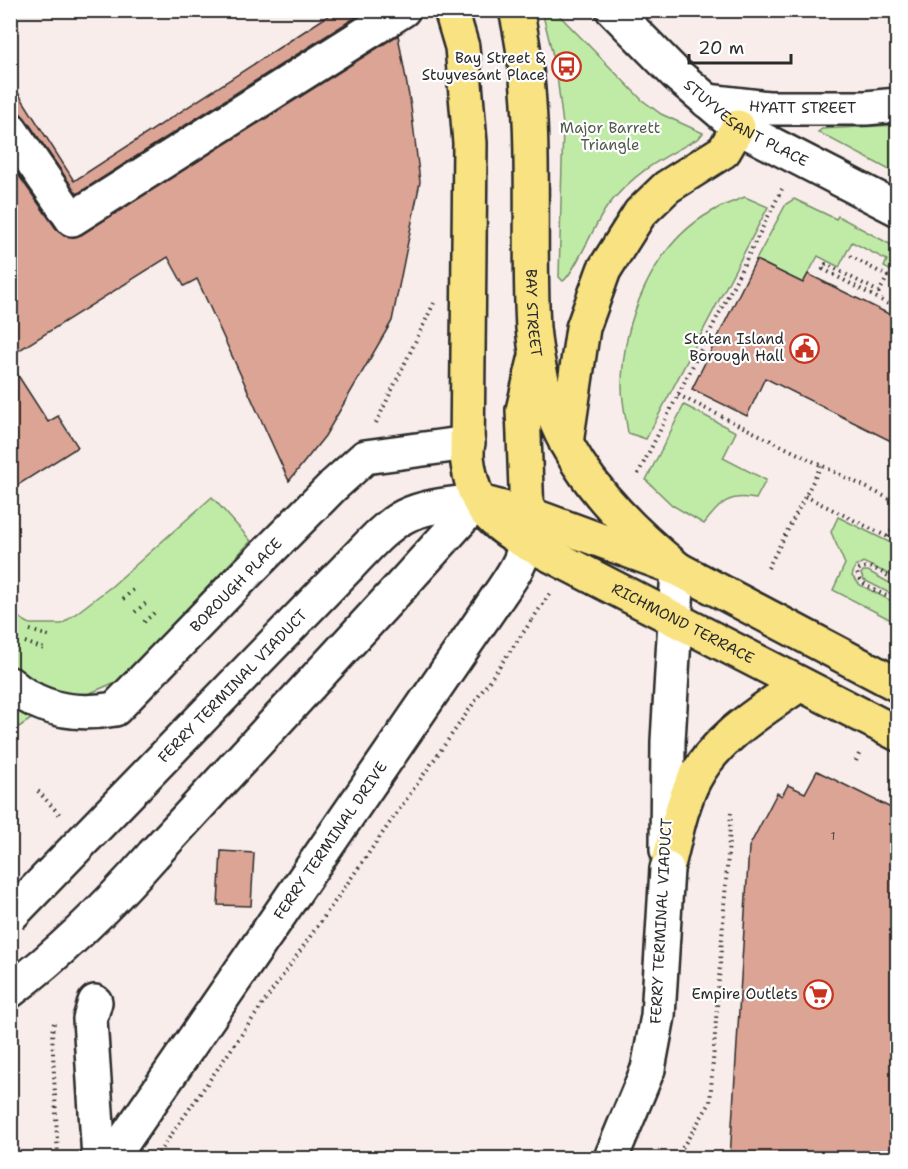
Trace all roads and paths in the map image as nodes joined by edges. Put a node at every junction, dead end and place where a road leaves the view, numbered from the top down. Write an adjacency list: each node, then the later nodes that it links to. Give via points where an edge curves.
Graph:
1 (404, 10): 8 (street, via 72,219)
2 (451, 10): 19 (main road, via 462,47 470,143)
3 (516, 10): 16 (main road, BAY STREET, via 526,63 530,123 531,297)
4 (613, 10): 5 (street, STUYVESANT PLACE)
5 (707, 101): 6 (street, HYATT STREET, via 768,108); 7 (street, STUYVESANT PLACE)
6 (897, 105)
7 (738, 127): 10 (street, STUYVESANT PLACE); 20 (main road, via 719,155 688,173 640,213 614,251 594,290 582,328)
8 (10, 129)
9 (782, 189): 17 (path)
10 (897, 209)
11 (850, 256): 12 (path)
12 (888, 276): 13 (path); 15 (path, via 879,292 826,264 823,269 894,307)
13 (897, 282)
14 (438, 296): 18 (path)
15 (897, 300)
16 (536, 356): 20 (main road, BAY STREET, via 549,408); 27 (main road, via 523,410)
17 (678, 395): 21 (path); 22 (path)
18 (370, 431)
19 (468, 443): 24 (main road, via 469,469); 46 (street, BOROUGH PLACE, bridge, via 365,457 351,466 115,709 61,710 31,699)
20 (566, 445): 30 (main road, BAY STREET, via 623,519)
21 (821, 466): 23 (path); 25 (path)
22 (639, 474)
23 (806, 496): 28 (path); 31 (path)
24 (478, 501): 27 (main road, RICHMOND TERRACE, via 491,519); 52 (street, FERRY TERMINAL VIADUCT, bridge, via 433,506 387,525); 53 (street, bridge, via 90,923)
25 (897, 503)
26 (897, 518): 28 (path)
27 (527, 529): 30 (main road); 40 (main road, RICHMOND TERRACE); 56 (street, FERRY TERMINAL DRIVE, bridge, via 519,566)
28 (888, 537): 29 (path)
29 (897, 542)
30 (678, 568): 40 (street, FERRY TERMINAL VIADUCT); 48 (main road)
31 (768, 568)
32 (897, 582): 36 (path, via 870,567 857,571 864,584)
33 (134, 589): 35 (path)
34 (551, 592): 57 (path, bridge)
35 (123, 598)
36 (897, 601)
37 (146, 603): 38 (path)
38 (135, 612)
39 (155, 612): 41 (path)
40 (674, 620): 47 (main road, RICHMOND TERRACE); 51 (street, FERRY TERMINAL VIADUCT)
41 (144, 622)
42 (30, 630): 43 (path)
43 (52, 636)
44 (26, 642): 45 (path)
45 (47, 650)
46 (10, 684)
47 (800, 684): 49 (main road, RICHMOND TERRACE); 51 (main road, via 738,729 705,763 688,794)
48 (897, 685)
49 (897, 734)
50 (731, 813): 59 (path, via 710,1103)
51 (667, 869): 58 (street, FERRY TERMINAL VIADUCT, bridge, via 654,1045 641,1089)
52 (10, 916)
53 (10, 992)
54 (95, 1002): 55 (street, via 90,1019)
55 (99, 1158)
56 (112, 1158)
57 (155, 1158)
58 (611, 1158)
59 (676, 1158)

